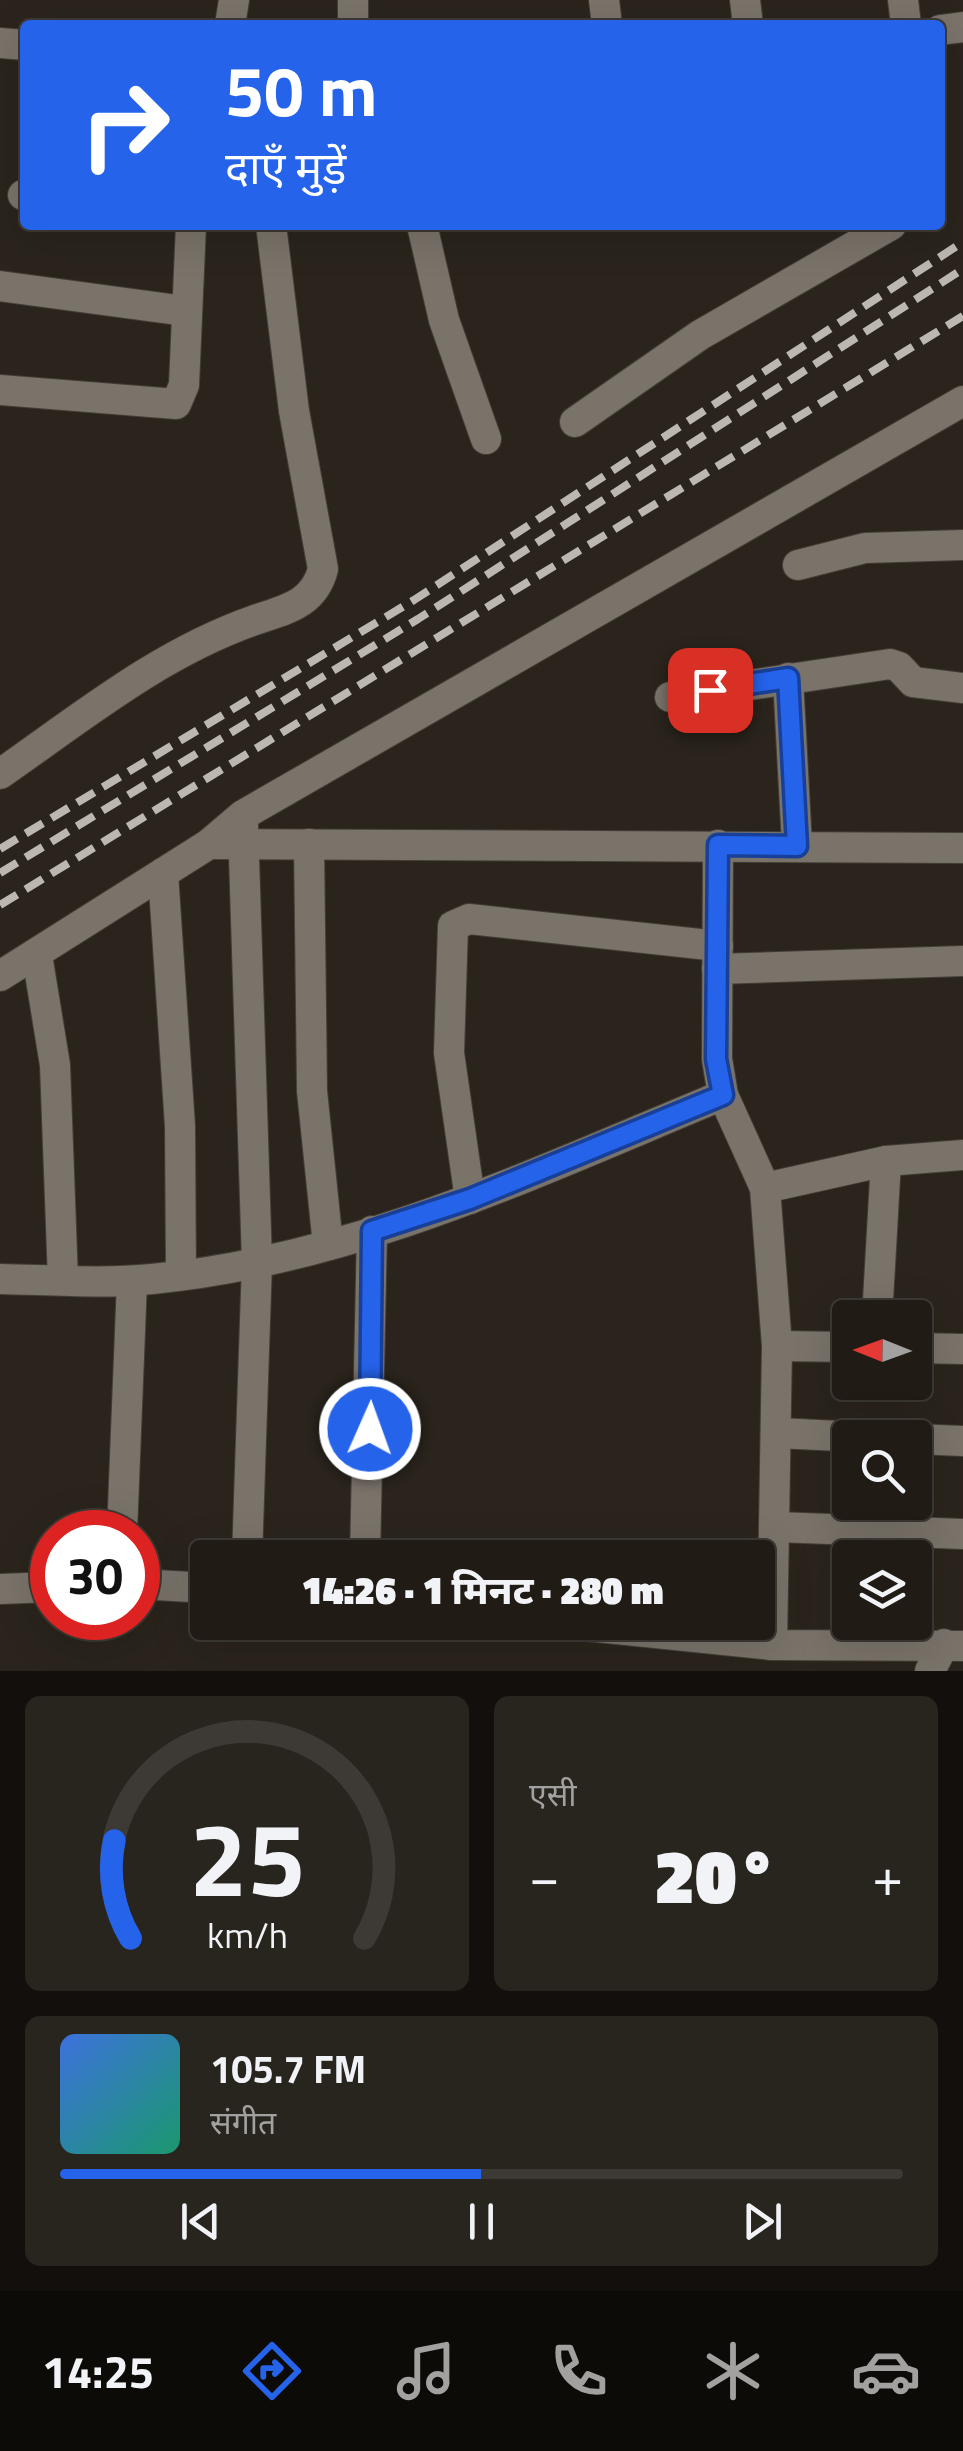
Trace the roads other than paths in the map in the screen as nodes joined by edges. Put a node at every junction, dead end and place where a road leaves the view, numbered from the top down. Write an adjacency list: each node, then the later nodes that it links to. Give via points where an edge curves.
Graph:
1 (191, 230): 6 (street)
2 (273, 230): 16 (street, via 294,411 323,569 318,588 294,606 172,654)
3 (423, 230): 10 (street, via 444,320)
4 (883, 230): 9 (street, via 700,335)
5 (0, 286): 6 (street)
6 (185, 311): 7 (street, via 184,385 176,404)
7 (0, 390)
8 (958, 407): 17 (street)
9 (575, 422)
10 (486, 438)
11 (963, 545): 12 (street, via 865,548)
12 (798, 565)
13 (788, 678): 14 (street, via 890,664 913,682); 15 (street); 20 (street)
14 (963, 688)
15 (670, 696)
16 (0, 774)
17 (243, 829): 18 (street); 22 (street); 34 (street)
18 (309, 844): 19 (street); 33 (street, via 312,1091)
19 (718, 845): 20 (street); 24 (street)
20 (797, 846): 21 (street)
21 (963, 848)
22 (163, 873): 23 (street); 35 (street, via 180,1126)
23 (37, 954): 26 (street); 37 (street, via 54,1065)
24 (718, 958): 25 (street); 27 (street, via 716,1059); 31 (street, via 469,919 453,926 450,1068)
25 (963, 961)
26 (0, 976)
27 (723, 1095): 30 (street); 31 (street)
28 (963, 1156): 29 (street)
29 (886, 1162): 30 (street); 39 (street)
30 (766, 1188): 40 (street)
31 (470, 1199): 32 (street)
32 (372, 1231): 33 (street); 52 (street)
33 (328, 1245): 34 (street)
34 (256, 1262): 35 (street); 51 (street)
35 (181, 1275): 38 (street)
36 (0, 1279): 37 (street)
37 (63, 1280): 38 (street)
38 (132, 1280): 48 (street)
39 (878, 1300)
40 (777, 1346): 41 (street); 44 (street)
41 (832, 1347)
42 (932, 1348): 43 (street)
43 (963, 1349)
44 (777, 1434): 45 (street); 49 (street)
45 (832, 1436)
46 (932, 1439): 47 (street)
47 (963, 1440)
48 (123, 1510)
49 (776, 1528): 50 (street); 58 (street)
50 (963, 1534)
51 (248, 1540)
52 (365, 1540)
53 (160, 1585): 54 (street)
54 (190, 1587)
55 (30, 1588): 56 (street)
56 (0, 1589)
57 (731, 1640): 58 (street)
58 (772, 1644): 59 (street)
59 (946, 1654)

